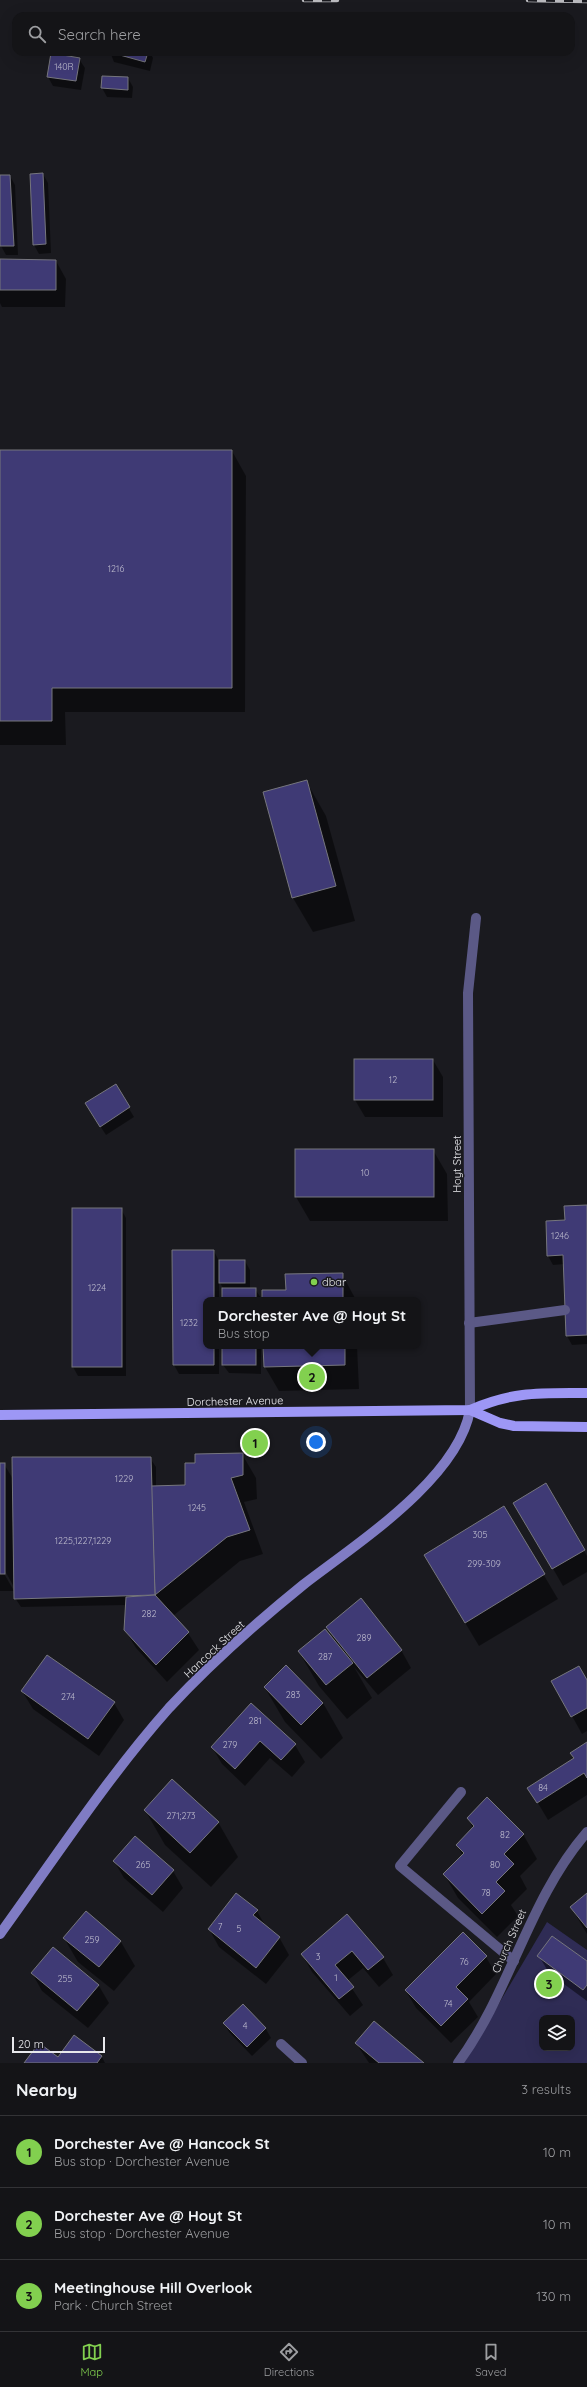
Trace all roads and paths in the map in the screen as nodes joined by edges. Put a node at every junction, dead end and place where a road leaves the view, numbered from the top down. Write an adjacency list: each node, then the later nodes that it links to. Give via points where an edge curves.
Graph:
1 (476, 918): 3 (street, Hoyt Street, via 468,993)
2 (565, 1310): 3 (street)
3 (469, 1323): 5 (street, Hoyt Street)
4 (587, 1393): 5 (main road, Dorchester Avenue, via 516,1394)
5 (470, 1410): 6 (main road, Dorchester Avenue); 7 (main road, Dorchester Avenue, via 514,1426); 10 (main road, Hancock Street, via 456,1447 444,1464 412,1498 258,1623 170,1708 113,1779)
6 (0, 1415)
7 (587, 1427)
8 (461, 1792): 11 (street, via 400,1866)
9 (587, 1832): 11 (street, Church Street, via 569,1853 532,1917)
10 (0, 1934)
11 (514, 1961): 14 (street, Church Street, via 498,1996)
12 (281, 2044): 13 (street)
13 (302, 2063)
14 (458, 2063)

